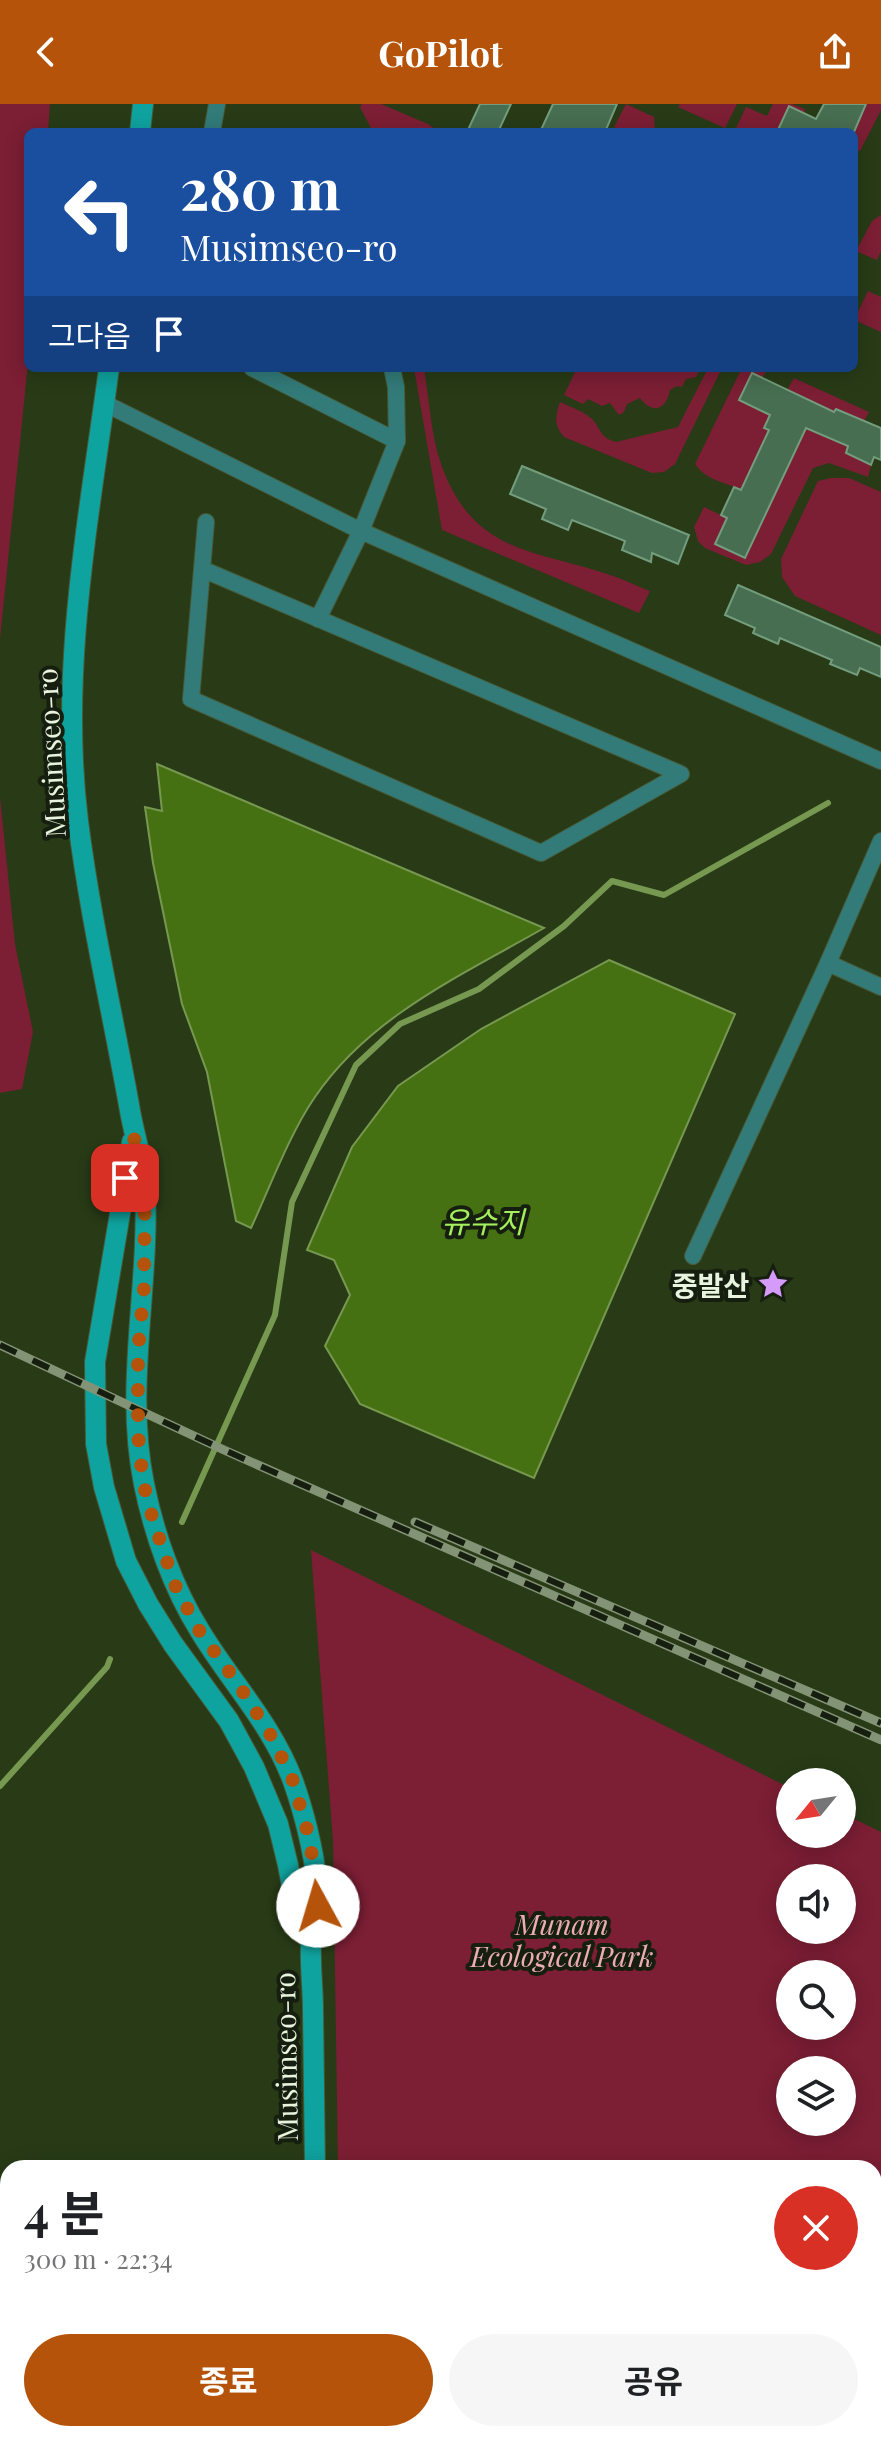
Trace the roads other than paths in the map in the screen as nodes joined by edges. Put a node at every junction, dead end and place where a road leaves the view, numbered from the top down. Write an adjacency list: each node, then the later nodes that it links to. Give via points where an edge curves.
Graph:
1 (143, 104): 3 (street)
2 (217, 104): 4 (street)
3 (140, 128)
4 (213, 128)
5 (108, 372): 8 (street, Musimseo-ro)
6 (260, 372): 9 (street)
7 (393, 372): 9 (street)
8 (104, 403): 11 (street); 18 (street, Musimseo-ro, via 74,628 73,754 85,868)
9 (397, 441): 11 (street)
10 (206, 522): 12 (street)
11 (361, 531): 13 (street); 14 (street)
12 (202, 569): 13 (street); 13 (street, via 191,699 541,853 681,774)
13 (318, 619)
14 (881, 761)
15 (881, 841): 16 (street)
16 (828, 963): 17 (street); 19 (street)
17 (881, 987)
18 (133, 1134): 20 (street, Musimseo-ro, via 145,1183 138,1352 143,1482 175,1585 200,1632 269,1732 292,1778 310,1840 318,1906); 20 (street, Musimseo-ro, via 95,1362 96,1444 104,1487 126,1561 148,1604 229,1721 254,1767 278,1824 296,1908)
19 (693, 1256)
20 (311, 1944): 21 (street, Musimseo-ro)
21 (315, 2160)

